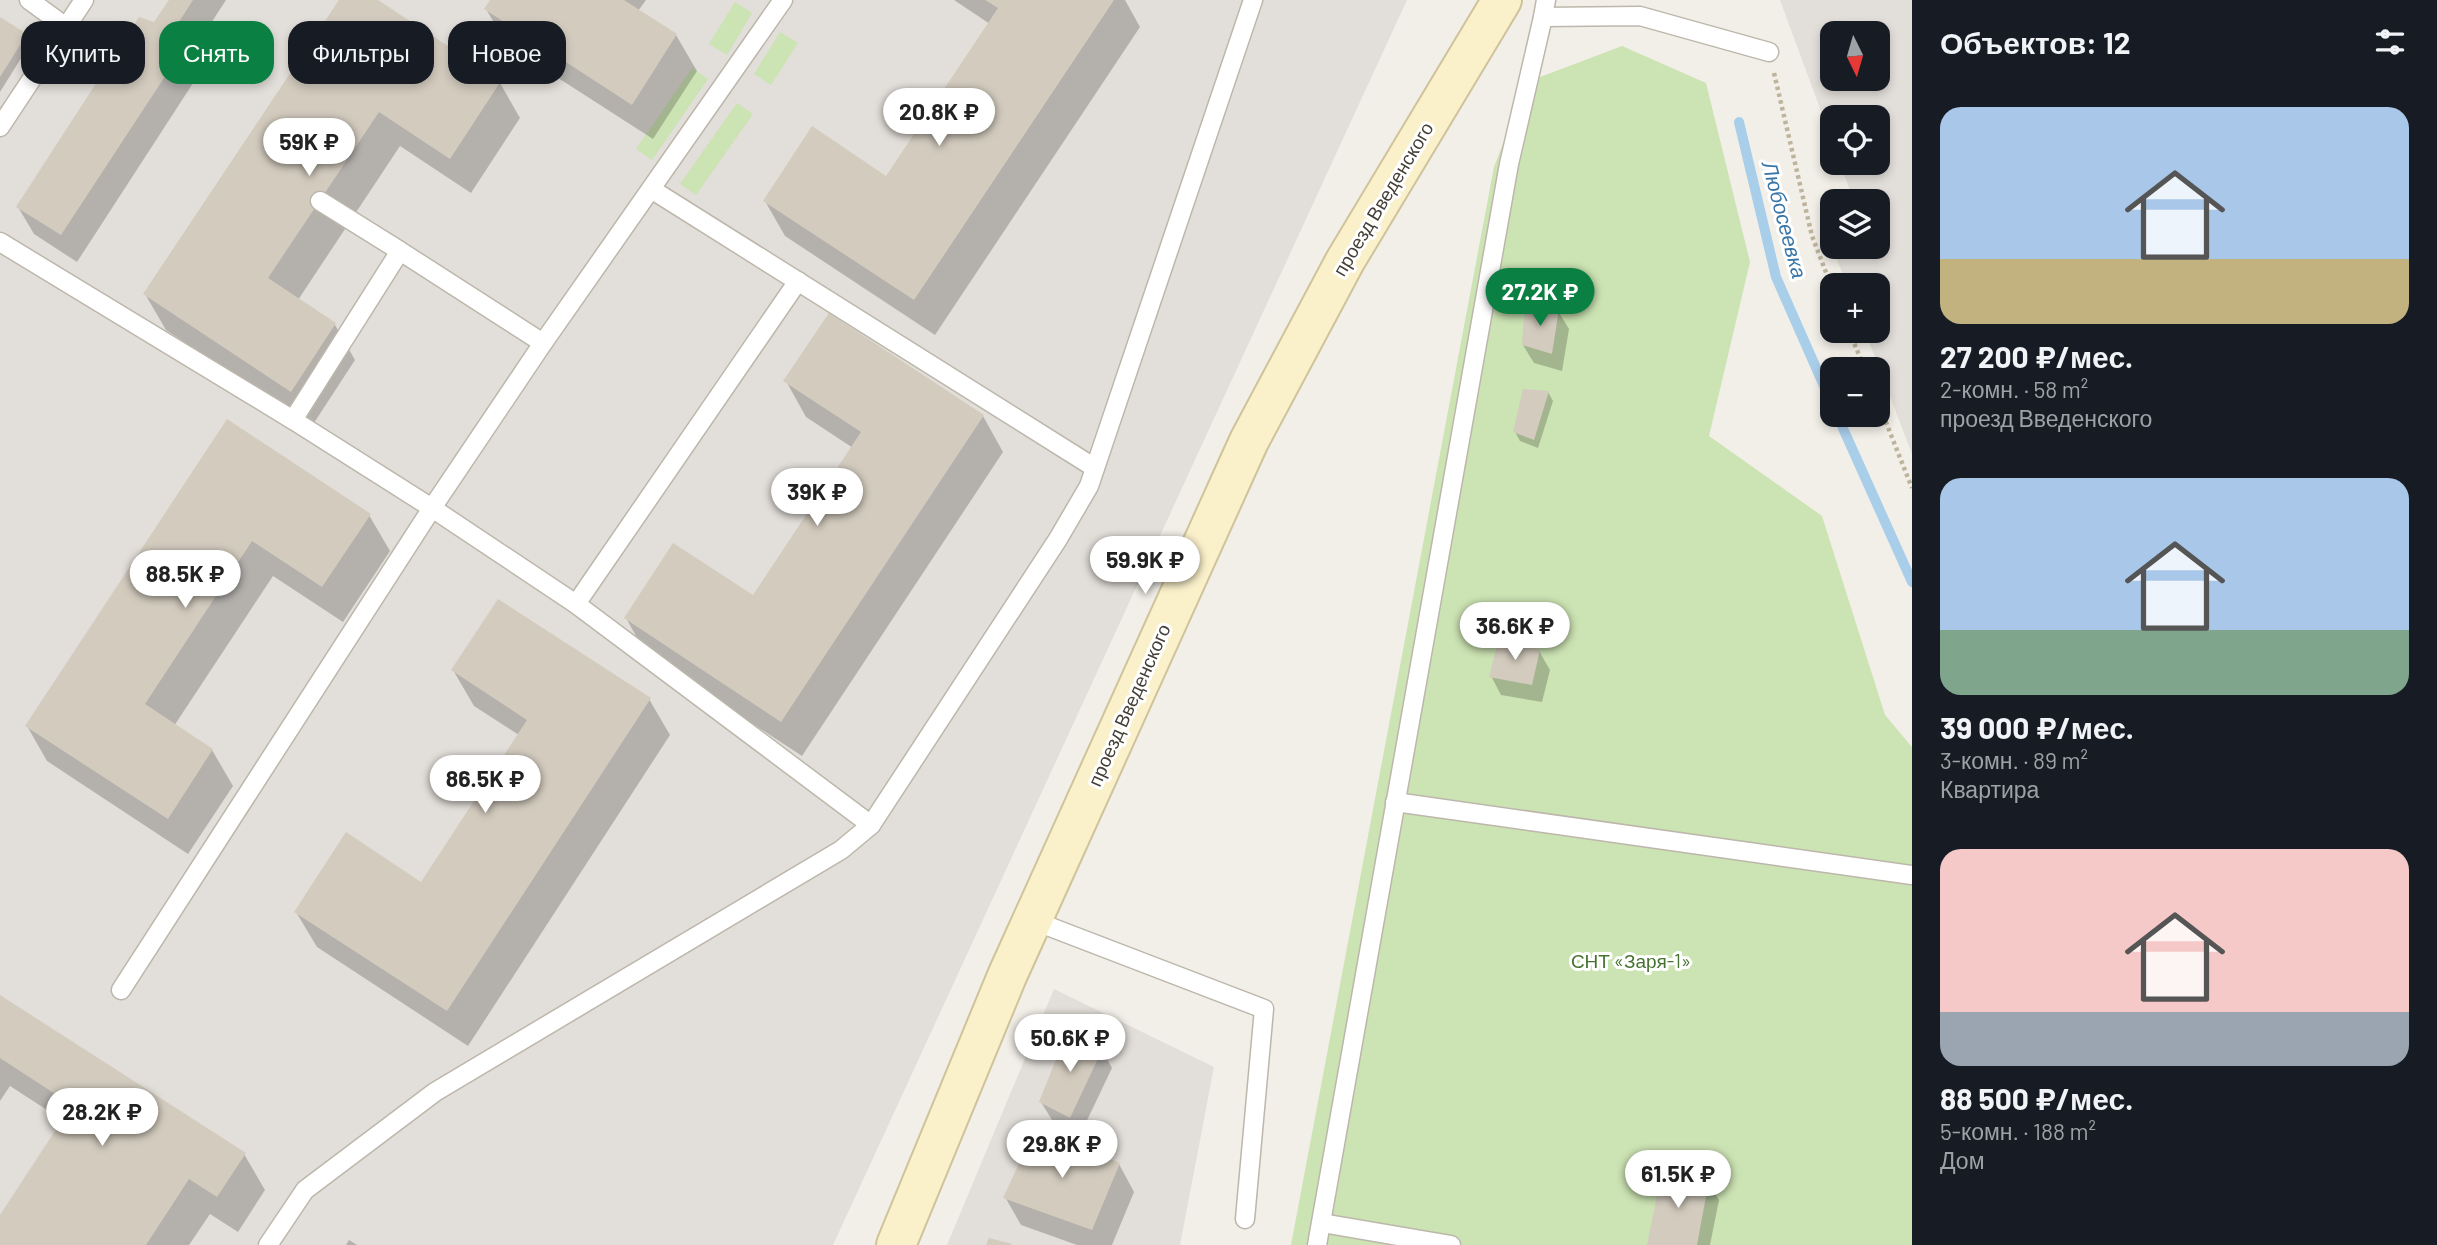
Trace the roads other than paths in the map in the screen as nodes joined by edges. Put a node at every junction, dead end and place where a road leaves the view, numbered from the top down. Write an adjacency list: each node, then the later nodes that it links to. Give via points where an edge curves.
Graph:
1 (29, 0): 7 (lane)
2 (84, 0): 8 (lane)
3 (783, 0): 12 (lane)
4 (1253, 0): 19 (lane)
5 (1502, 0): 25 (street, проезд Введенского, via 1345,261 1249,441)
6 (1544, 8): 9 (lane, via 1640,16); 22 (lane, via 1509,164)
7 (58, 21)
8 (70, 21)
9 (1769, 52)
10 (28, 84): 11 (lane)
11 (0, 127)
12 (651, 189): 16 (lane); 17 (lane)
13 (320, 201): 15 (lane)
14 (0, 242): 18 (lane)
15 (400, 251): 17 (lane); 18 (lane)
16 (797, 281): 19 (lane); 21 (lane)
17 (542, 343): 20 (lane)
18 (293, 420): 20 (lane)
19 (1096, 468): 23 (lane, via 1058,539)
20 (432, 508): 21 (lane); 26 (lane)
21 (576, 604): 23 (lane)
22 (1395, 802): 24 (lane); 28 (lane)
23 (871, 825): 29 (lane, via 841,850 435,1092 305,1190)
24 (1912, 875)
25 (1032, 920): 27 (lane, via 1264,1009); 30 (street, проезд Введенского)
26 (121, 990)
27 (1245, 1219)
28 (1322, 1223): 31 (lane); 32 (lane)
29 (268, 1245)
30 (896, 1245)
31 (1317, 1245)
32 (1451, 1245)

